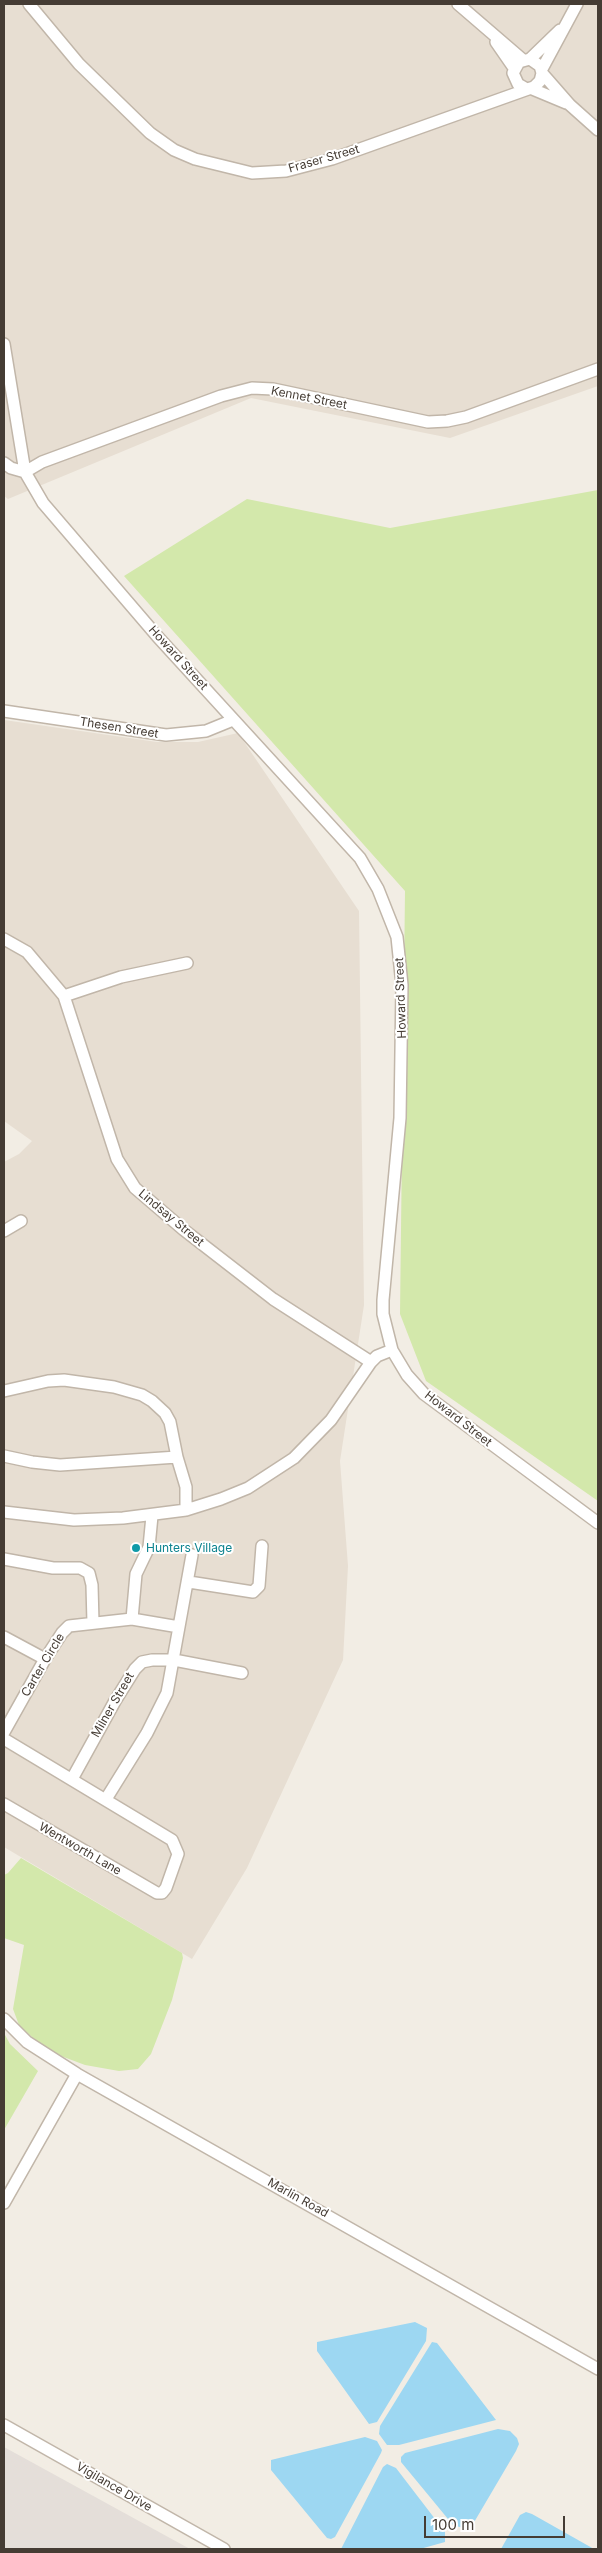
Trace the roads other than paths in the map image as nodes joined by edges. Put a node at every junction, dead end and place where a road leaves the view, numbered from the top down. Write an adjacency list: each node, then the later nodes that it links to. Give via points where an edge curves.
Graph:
1 (29, 4): 10 (street, Fraser Street, via 79,64 150,133 174,150 195,159 252,173 286,171 332,159)
2 (458, 4): 5 (street)
3 (577, 4): 4 (street)
4 (571, 18): 6 (street); 7 (street)
5 (488, 30): 6 (street); 8 (street)
6 (526, 60): 7 (street, via 537,63); 8 (street)
7 (542, 71): 9 (street, via 540,82); 11 (street)
8 (514, 73): 9 (street, via 518,84); 10 (street)
9 (528, 88): 10 (street, Fraser Street); 11 (street)
10 (496, 99)
11 (570, 105): 12 (street)
12 (598, 130)
13 (4, 344): 16 (street)
14 (598, 369): 16 (street, Kennet Street, via 466,418 447,421 428,422 273,389 252,388 221,396 42,462)
15 (4, 463): 16 (street)
16 (25, 472): 18 (street, Howard Street, via 43,502 78,546)
17 (4, 711): 18 (street, Thesen Street, via 166,735 206,732)
18 (233, 720): 24 (street, Howard Street, via 360,858 378,890 397,937 402,985 400,1118 383,1300)
19 (4, 939): 21 (street, Lindsay Street, via 27,952)
20 (187, 964): 21 (street, via 121,977)
21 (64, 996): 25 (street, Lindsay Street, via 117,1159 135,1188 273,1299)
22 (22, 1221): 23 (street)
23 (4, 1230)
24 (392, 1350): 25 (street); 32 (street, Howard Street, via 424,1394)
25 (371, 1362): 29 (street, via 331,1420 294,1458 248,1488)
26 (4, 1390): 28 (street, via 64,1380 83,1381 142,1395 165,1413 173,1434)
27 (4, 1456): 28 (street, via 60,1465)
28 (176, 1457): 29 (street, via 186,1487)
29 (186, 1510): 31 (street)
30 (4, 1512): 31 (street, via 74,1520)
31 (152, 1516): 37 (street, via 148,1547 136,1574)
32 (598, 1523)
33 (262, 1546): 36 (street, via 260,1586 253,1592)
34 (192, 1555): 36 (street)
35 (4, 1559): 38 (street, via 53,1568 80,1568 89,1573)
36 (189, 1582): 39 (street)
37 (132, 1619): 38 (street, Carter Circle); 39 (street, Carter Circle)
38 (93, 1623): 41 (street, Carter Circle, via 69,1626)
39 (179, 1627): 42 (street)
40 (6, 1642): 41 (street)
41 (45, 1659): 44 (street, Carter Circle)
42 (174, 1660): 43 (street, Milner Street); 46 (street, Milner Street, via 147,1660 135,1669); 47 (street, via 165,1699)
43 (242, 1673)
44 (4, 1732)
45 (4, 1739): 46 (street)
46 (72, 1779): 47 (street)
47 (106, 1799): 48 (street, Wentworth Lane, via 172,1840 178,1854 162,1893)
48 (4, 1804)
49 (4, 2019): 50 (street, Marlin Road, via 27,2042)
50 (77, 2074): 51 (street); 52 (street, Marlin Road)
51 (4, 2203)
52 (598, 2369)
53 (5, 2428): 54 (street, Vigilance Drive)
54 (224, 2549)

